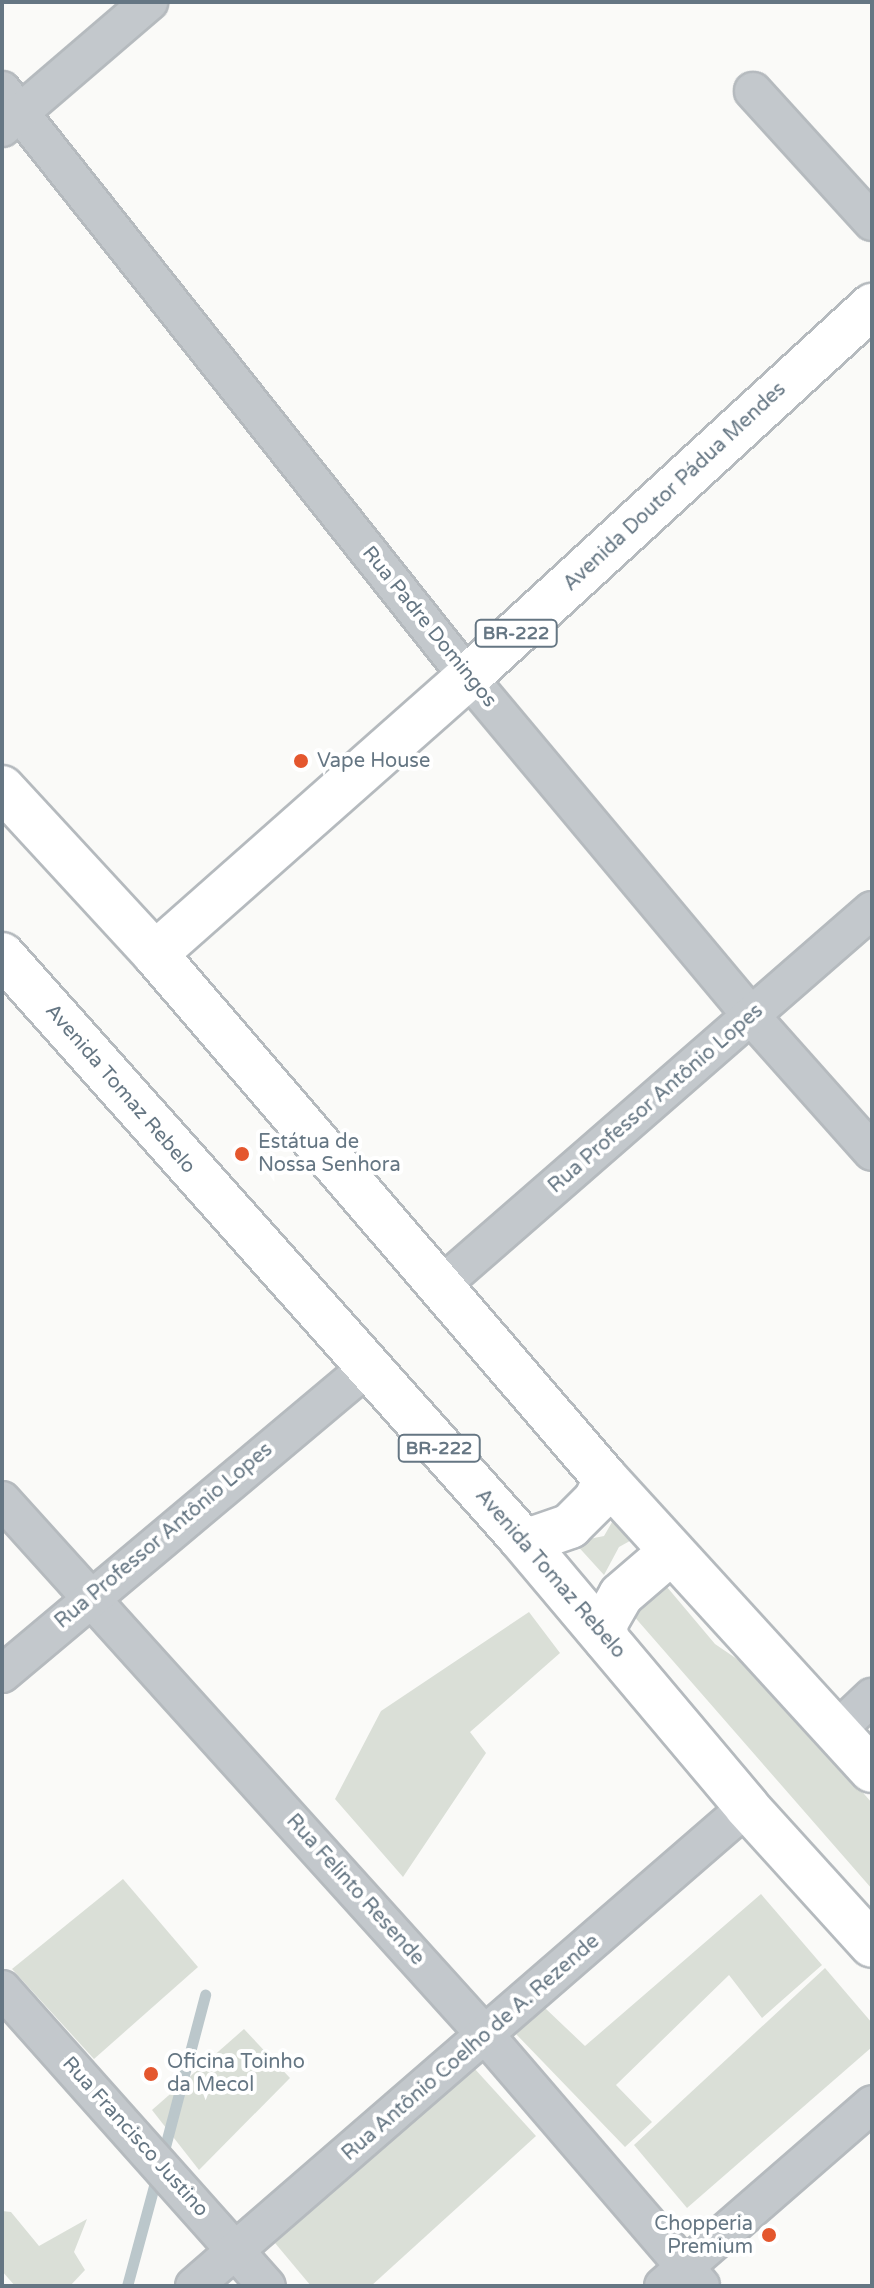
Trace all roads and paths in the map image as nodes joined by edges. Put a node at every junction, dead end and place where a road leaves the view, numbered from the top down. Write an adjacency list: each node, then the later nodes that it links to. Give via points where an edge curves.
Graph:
1 (149, 2): 3 (street)
2 (753, 91): 4 (street)
3 (8, 110): 6 (street, Rua Padre Domingos)
4 (872, 222)
5 (872, 306): 6 (main road, Avenida Doutor Pádua Mendes / BR-222)
6 (468, 677): 9 (main road, Avenida Doutor Pádua Mendes / BR-222); 11 (street, Rua Padre Domingos)
7 (2, 788): 9 (main road)
8 (872, 910): 11 (street, Rua Professor Antônio Lopes)
9 (155, 954): 13 (main road)
10 (2, 955): 14 (main road, Avenida Tomaz Rebelo / BR-222)
11 (751, 1016): 12 (street, Rua Padre Domingos); 13 (street, Rua Professor Antônio Lopes)
12 (872, 1152)
13 (439, 1287): 15 (main road)
14 (365, 1369): 17 (main road, Avenida Tomaz Rebelo / BR-222); 19 (street, Rua Professor Antônio Lopes)
15 (606, 1479): 17 (main road, via 596,1500 570,1526 533,1539); 18 (main road)
16 (2, 1500): 19 (street, Rua Felinto Resende)
17 (520, 1537): 20 (main road, Avenida Tomaz Rebelo / BR-222)
18 (671, 1552): 20 (main road, via 621,1595 605,1623); 23 (main road)
19 (90, 1595): 21 (street, Rua Professor Antônio Lopes); 28 (street, Rua Felinto Resende)
20 (606, 1639): 25 (main road, Avenida Tomaz Rebelo / BR-222)
21 (2, 1674)
22 (872, 1697): 23 (street)
23 (838, 1729): 24 (main road)
24 (872, 1770)
25 (747, 1807): 26 (main road, Avenida Tomaz Rebelo / BR-222); 28 (street, Rua Antônio Coelho de A. Rezende)
26 (872, 1945)
27 (2, 1989): 30 (street, Rua Francisco Justino)
28 (487, 2037): 30 (street, Rua Antônio Coelho de A. Rezende); 31 (street, Rua Felinto Resende)
29 (872, 2104): 31 (street)
30 (236, 2249): 32 (street, Rua Antônio Coelho de A. Rezende); 33 (street, Rua Francisco Justino)
31 (683, 2280)
32 (194, 2286)
33 (267, 2286)

